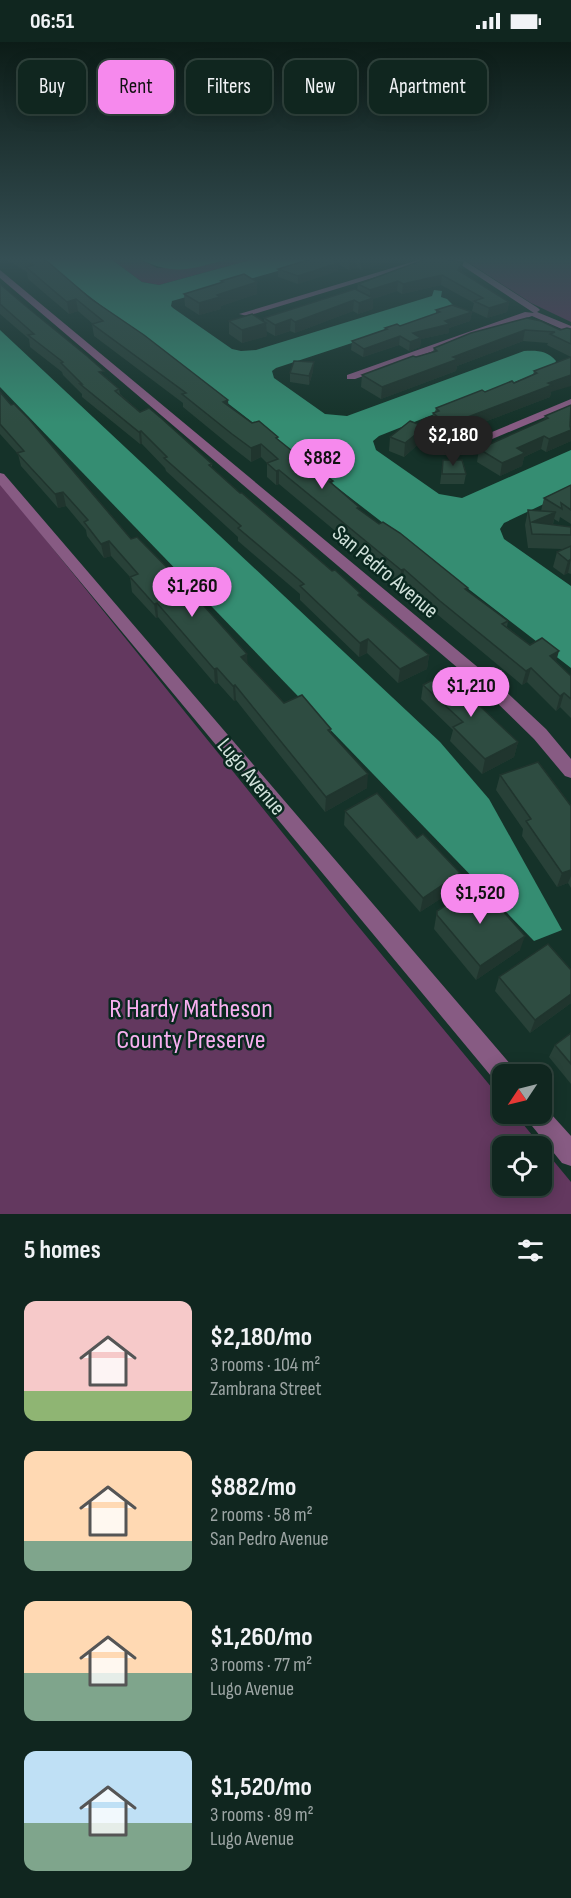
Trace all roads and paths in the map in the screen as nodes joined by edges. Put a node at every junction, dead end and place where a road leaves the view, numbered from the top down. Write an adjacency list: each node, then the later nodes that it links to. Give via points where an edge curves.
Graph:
1 (48, 314): 11 (street, San Pedro Avenue, via 492,688 540,734)
2 (531, 314): 7 (street)
3 (535, 314): 5 (street)
4 (535, 314): 6 (street)
5 (571, 324)
6 (571, 330)
7 (351, 377)
8 (571, 402): 9 (street)
9 (462, 447)
10 (0, 477): 12 (street, Lugo Avenue)
11 (571, 771)
12 (496, 1064)
13 (545, 1124): 14 (street)
14 (571, 1154)

